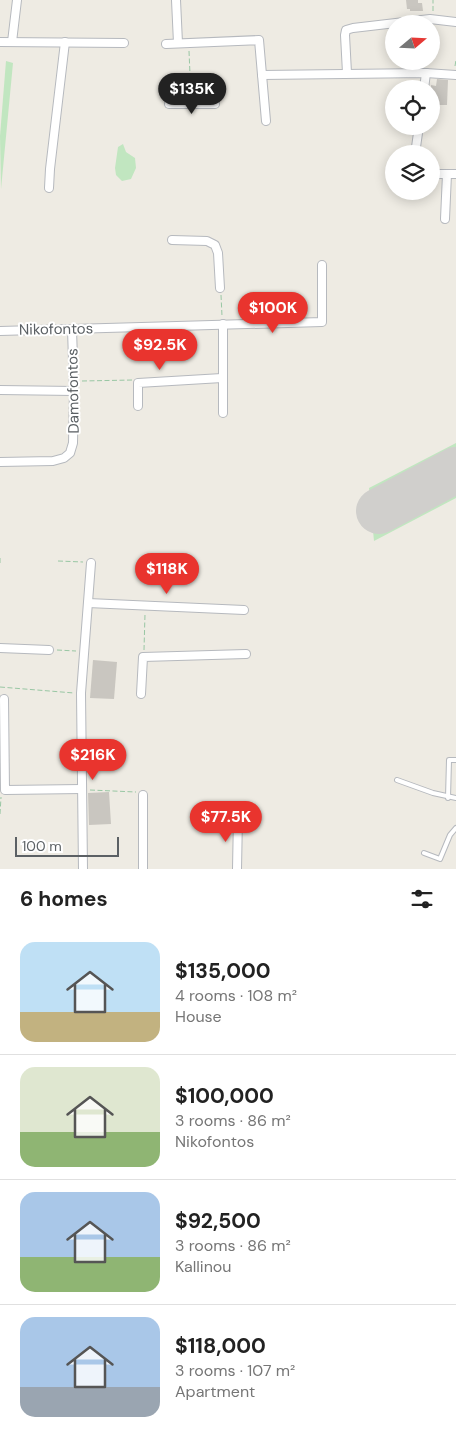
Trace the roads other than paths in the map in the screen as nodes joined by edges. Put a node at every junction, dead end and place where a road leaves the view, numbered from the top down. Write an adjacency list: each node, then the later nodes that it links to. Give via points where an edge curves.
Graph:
1 (17, 0): 5 (street)
2 (176, 0): 8 (street)
3 (456, 22): 12 (street, via 433,19 346,30)
4 (0, 42): 5 (street)
5 (12, 42): 6 (street)
6 (65, 42): 7 (street); 21 (street)
7 (124, 43)
8 (178, 43): 9 (street); 11 (street, via 260,40)
9 (166, 44)
10 (426, 73): 12 (street); 13 (street); 14 (street)
11 (262, 74): 12 (street); 17 (street)
12 (347, 74)
13 (456, 75)
14 (425, 80)
15 (169, 104): 16 (street)
16 (215, 104)
17 (266, 121)
18 (440, 174): 19 (street)
19 (447, 174): 20 (street); 22 (street)
20 (456, 174)
21 (50, 188)
22 (445, 219)
23 (172, 240): 25 (street, via 207,241 215,245)
24 (322, 265): 26 (street, Nikofontos, via 322,322)
25 (220, 288)
26 (223, 324): 27 (street, Nikofontos); 29 (street)
27 (72, 329): 28 (street, Nikofontos); 31 (street, Damofontos)
28 (0, 331)
29 (222, 378): 32 (street, via 138,384); 33 (street)
30 (0, 390): 31 (street)
31 (74, 391): 34 (street, Damofontos, via 70,453 53,461)
32 (138, 406)
33 (223, 413)
34 (0, 462)
35 (91, 563): 36 (street)
36 (88, 603): 37 (street); 45 (street, via 81,693)
37 (244, 610)
38 (0, 648): 39 (street)
39 (49, 650)
40 (246, 654): 41 (street, via 144,658)
41 (141, 694)
42 (4, 699): 45 (street, via 5,790)
43 (456, 760): 47 (lane, via 449,760)
44 (397, 780): 47 (lane)
45 (82, 789): 52 (street)
46 (143, 795): 53 (street)
47 (448, 798): 48 (lane)
48 (456, 798)
49 (238, 817): 54 (street)
50 (456, 828): 51 (lane, via 440,859)
51 (424, 853)
52 (83, 869)
53 (143, 869)
54 (237, 869)

